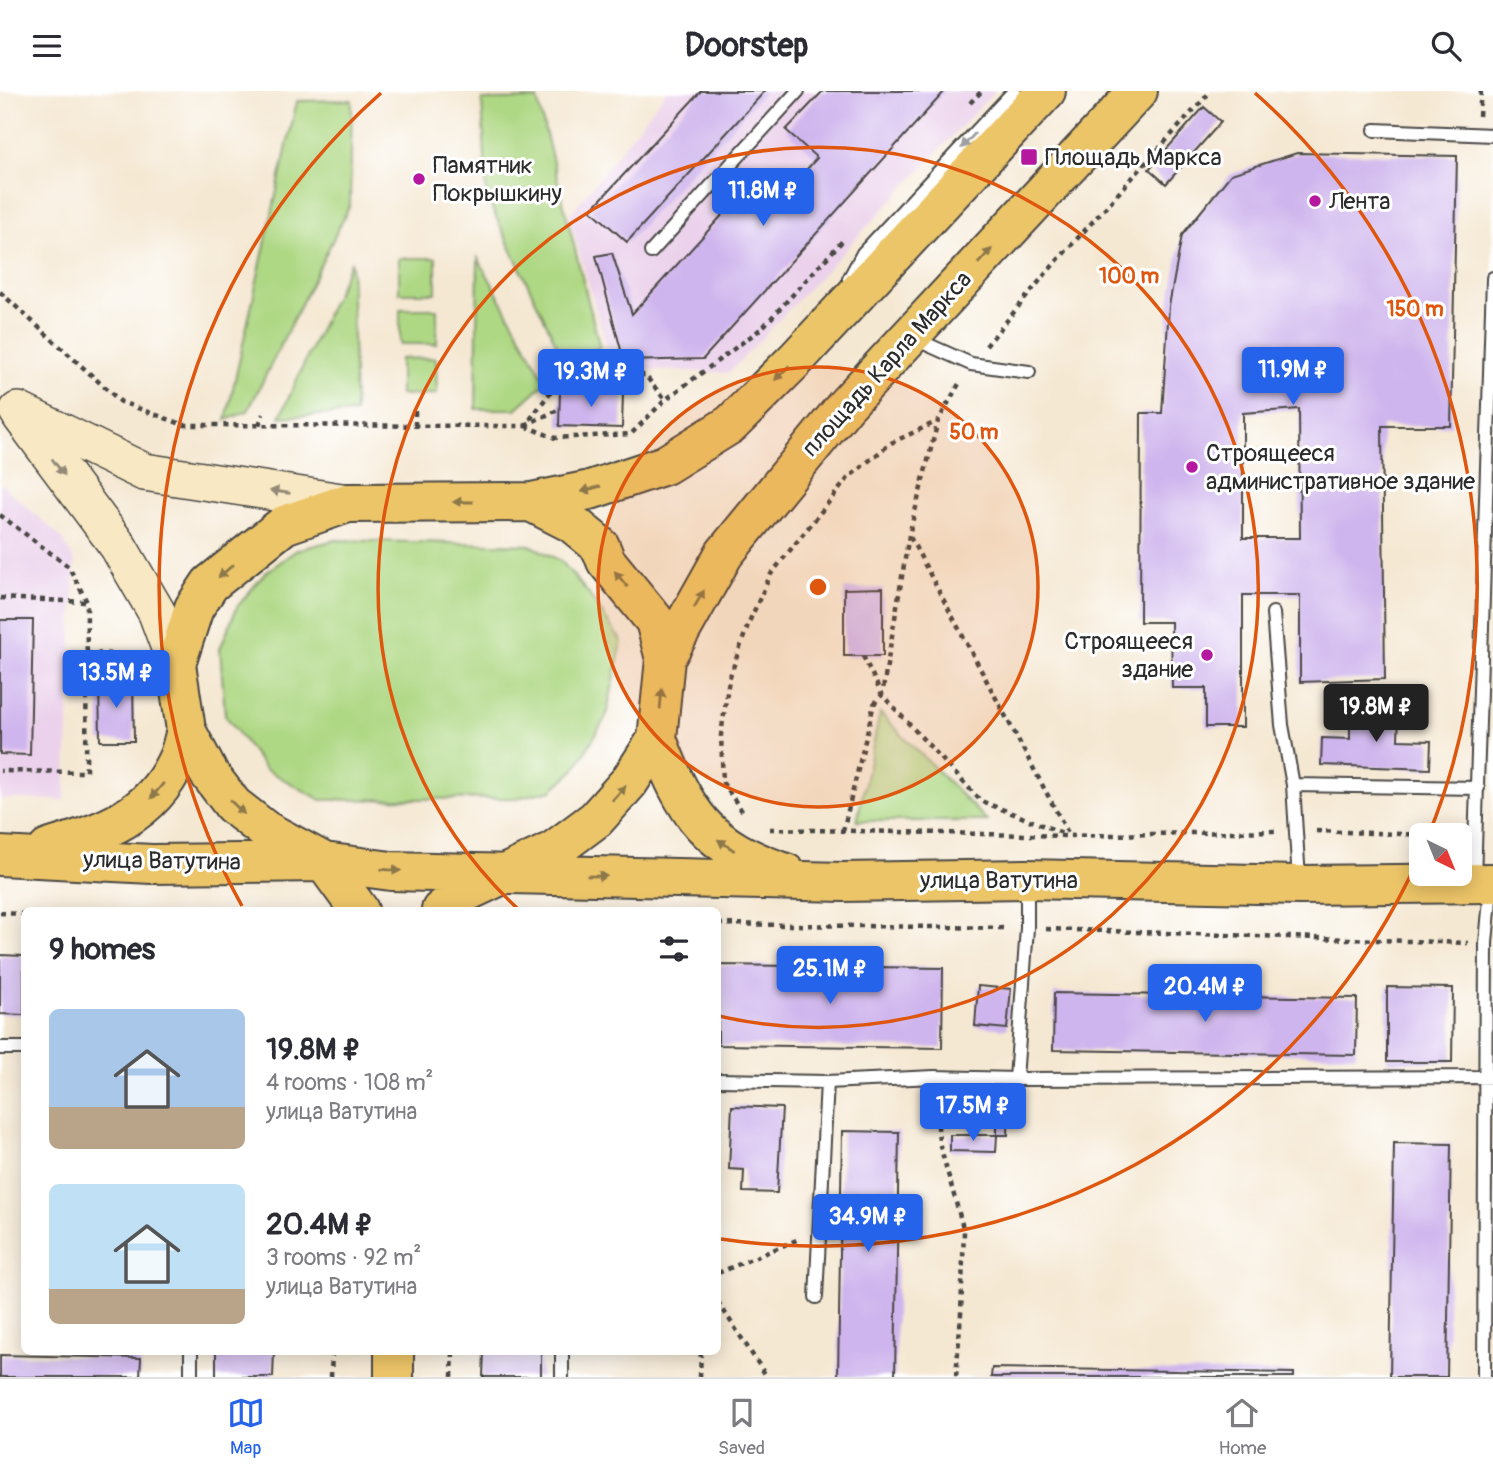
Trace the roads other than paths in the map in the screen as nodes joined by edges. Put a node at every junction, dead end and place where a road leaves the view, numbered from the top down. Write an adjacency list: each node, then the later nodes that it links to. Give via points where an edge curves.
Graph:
1 (798, 91): 7 (lane)
2 (1014, 91): 9 (lane, площадь Карла Маркса, one-way to 9, via 863,253)
3 (1046, 91): 9 (main road, площадь Карла Маркса)
4 (1138, 91): 10 (main road, площадь Карла Маркса, one-way to 4)
5 (1375, 130): 6 (lane)
6 (1493, 135)
7 (651, 252)
8 (1493, 278): 21 (lane)
9 (817, 337): 13 (main road, площадь Карла Маркса, one-way to 13, via 731,424 665,465 590,490)
10 (911, 337): 11 (lane, via 971,364); 16 (main road, площадь Карла Маркса, one-way to 10, via 724,554 846,405)
11 (1029, 372)
12 (9, 404): 14 (main road, площадь Карла Маркса, one-way to 12, via 144,472); 17 (main road, площадь Карла Маркса, one-way to 17, via 118,546 157,613)
13 (531, 502): 14 (main road, площадь Карла Маркса, one-way to 14); 16 (main road, площадь Карла Маркса, one-way to 13, via 655,621 606,561 600,546 572,523)
14 (348, 503): 17 (main road, площадь Карла Маркса, one-way to 17, via 284,525 210,584 194,608)
15 (1273, 613): 20 (lane, via 1282,725)
16 (665, 659): 19 (main road, площадь Карла Маркса, one-way to 16)
17 (176, 664): 18 (main road, площадь Карла Маркса)
18 (186, 730): 22 (main road, one-way to 22, via 177,762 158,792 133,815 102,832); 23 (main road, площадь Карла Маркса, one-way to 23, via 208,772 233,805 265,830)
19 (657, 739): 24 (main road, площадь Карла Маркса, one-way to 19, via 554,851 596,819 629,782); 26 (main road, one-way to 19, via 733,850 710,833 691,812)
20 (1293, 785): 21 (lane); 28 (lane)
21 (1478, 788): 27 (lane)
22 (13, 856): 23 (main road, улица Ватутина, via 152,864)
23 (324, 862): 24 (main road, площадь Карла Маркса, one-way to 24, via 391,871); 29 (main road, площадь Карла Маркса)
24 (505, 873): 26 (main road, улица Ватутина, one-way to 26); 30 (main road, площадь Карла Маркса)
25 (1027, 879): 26 (main road, улица Ватутина); 28 (main road, улица Ватутина); 34 (lane)
26 (811, 881)
27 (1486, 883): 28 (main road, улица Ватутина); 33 (lane)
28 (1300, 885)
29 (357, 907)
30 (445, 907)
31 (0, 1048): 32 (lane)
32 (21, 1048)
33 (1490, 1077): 34 (lane); 44 (lane)
34 (1016, 1079): 36 (lane)
35 (721, 1080): 36 (lane)
36 (827, 1081): 37 (lane)
37 (816, 1297)
38 (191, 1355): 41 (lane)
39 (394, 1355): 42 (main road)
40 (562, 1355): 43 (lane)
41 (191, 1377)
42 (394, 1377)
43 (562, 1377)
44 (1484, 1377)

